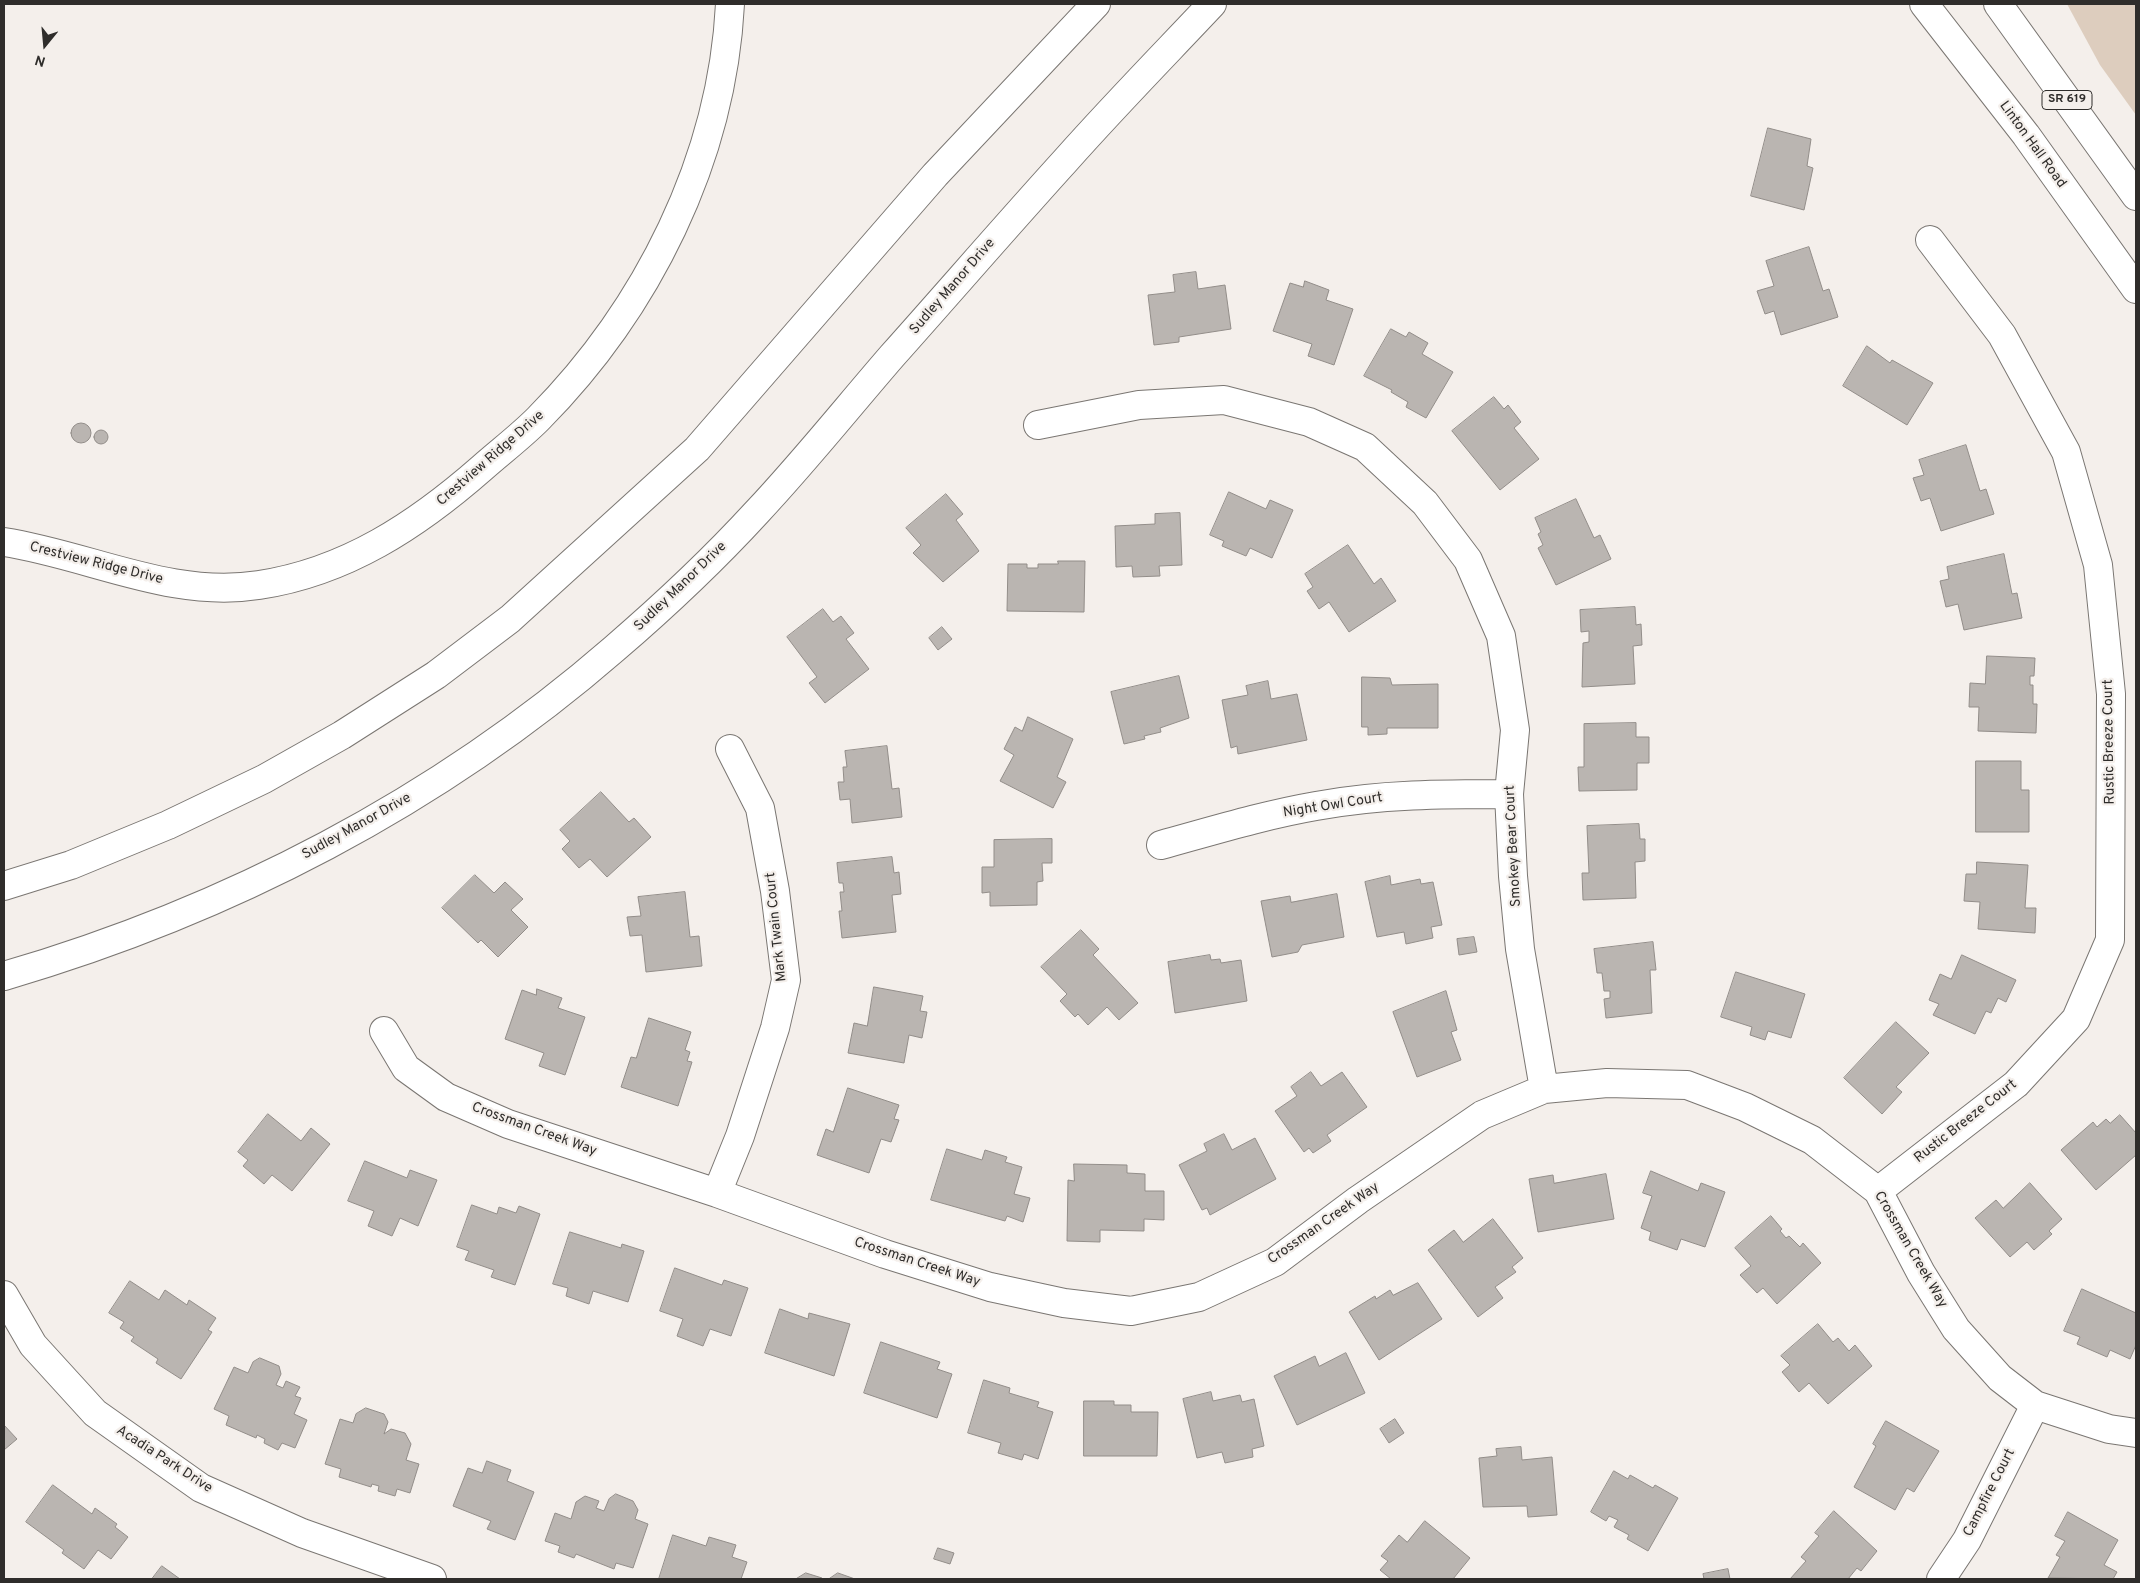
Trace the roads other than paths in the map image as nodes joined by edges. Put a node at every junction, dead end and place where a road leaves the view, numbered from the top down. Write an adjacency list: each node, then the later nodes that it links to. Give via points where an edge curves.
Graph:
1 (730, 4): 10 (street, Crestview Ridge Drive, via 724,69 715,107 684,205 659,258 602,345 576,378 536,421 434,508 374,547 336,565 257,586 214,588 182,585)
2 (1096, 4): 14 (street, via 935,174 697,449 510,619 428,680 342,735 264,779 168,825 71,864)
3 (1212, 4): 15 (street, Sudley Manor Drive, via 1067,158 758,512 680,590 527,720 491,747 386,812 277,872 210,904 116,940)
4 (1924, 4): 8 (street, Linton Hall Road, via 2026,135)
5 (1998, 4): 6 (street, SR 619)
6 (2136, 196)
7 (1930, 240): 18 (street, Rustic Breeze Court, via 2002,335 2066,452 2098,565 2111,694 2110,940 2076,1019 2016,1084)
8 (2136, 289)
9 (1038, 426): 12 (street, Smokey Bear Court, via 1139,405 1224,400 1309,422 1365,447 1426,503 1468,560 1501,636 1515,730)
10 (4, 542)
11 (730, 749): 19 (street, Mark Twain Court, via 760,808 776,891 786,980 775,1028 746,1118)
12 (1509, 794): 13 (street, Night Owl Court, via 1414,794 1317,806); 17 (street, Smokey Bear Court, via 1520,949)
13 (1161, 845)
14 (4, 886)
15 (4, 976)
16 (384, 1032): 19 (street, Crossman Creek Way, via 406,1068 446,1096 508,1124)
17 (1544, 1089): 18 (street, Crossman Creek Way, via 1606,1083 1687,1085 1745,1107 1812,1140); 19 (street, Crossman Creek Way, via 1482,1115 1275,1262 1200,1297 1131,1311 1064,1303 990,1287 886,1254)
18 (1878, 1191): 21 (street, Crossman Creek Way, via 1921,1273 1956,1329 2000,1378)
19 (717, 1193)
20 (4, 1295): 23 (street, Acadia Park Drive, via 33,1345 95,1414 201,1488 302,1533)
21 (2035, 1405): 22 (street, Crossman Creek Way, via 2109,1430); 24 (street, Campfire Court, via 1967,1540)
22 (2136, 1434)
23 (432, 1579)
24 (1941, 1579)

